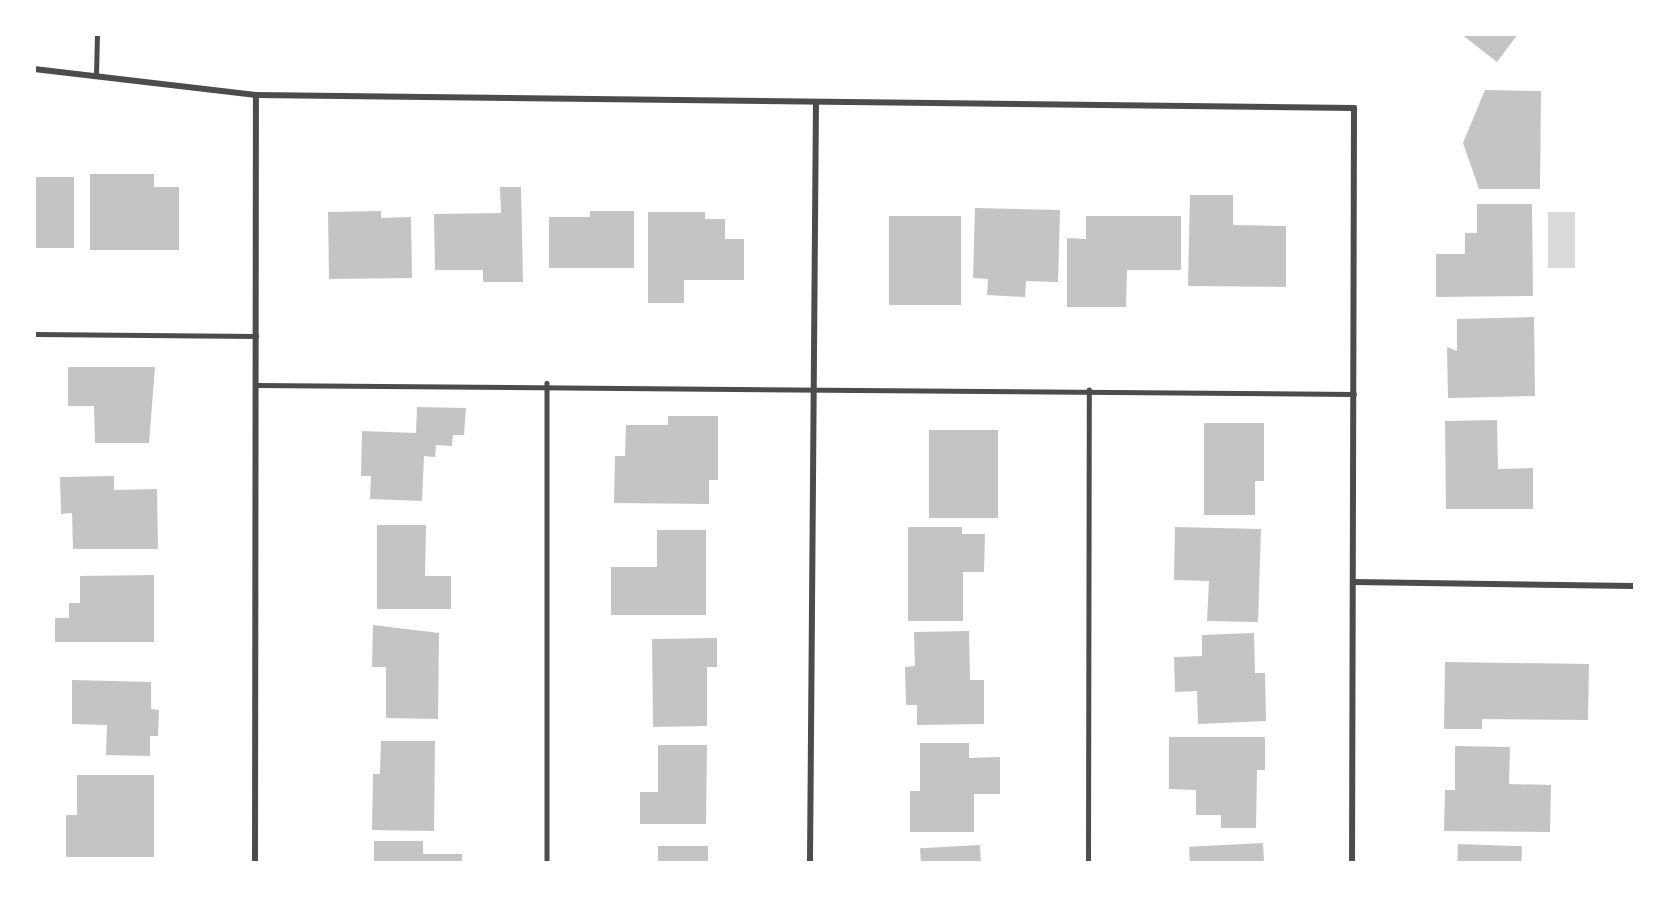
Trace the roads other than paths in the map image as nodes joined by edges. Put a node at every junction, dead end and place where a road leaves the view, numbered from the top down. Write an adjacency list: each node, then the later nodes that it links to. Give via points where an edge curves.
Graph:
1 (97, 34): 3 (lane)
2 (34, 69): 3 (street)
3 (96, 75): 4 (street)
4 (256, 95): 5 (street); 7 (street)
5 (816, 105): 10 (street); 12 (street, via 1354,108)
6 (34, 334): 7 (lane)
7 (256, 336): 9 (street)
8 (547, 383): 9 (lane); 10 (lane); 16 (lane)
9 (256, 385): 15 (street)
10 (812, 387): 11 (lane); 17 (street)
11 (1089, 390): 12 (lane); 18 (lane)
12 (1354, 394): 13 (street)
13 (1353, 582): 14 (street); 19 (street)
14 (1635, 586)
15 (255, 862)
16 (547, 862)
17 (810, 862)
18 (1088, 862)
19 (1352, 862)

